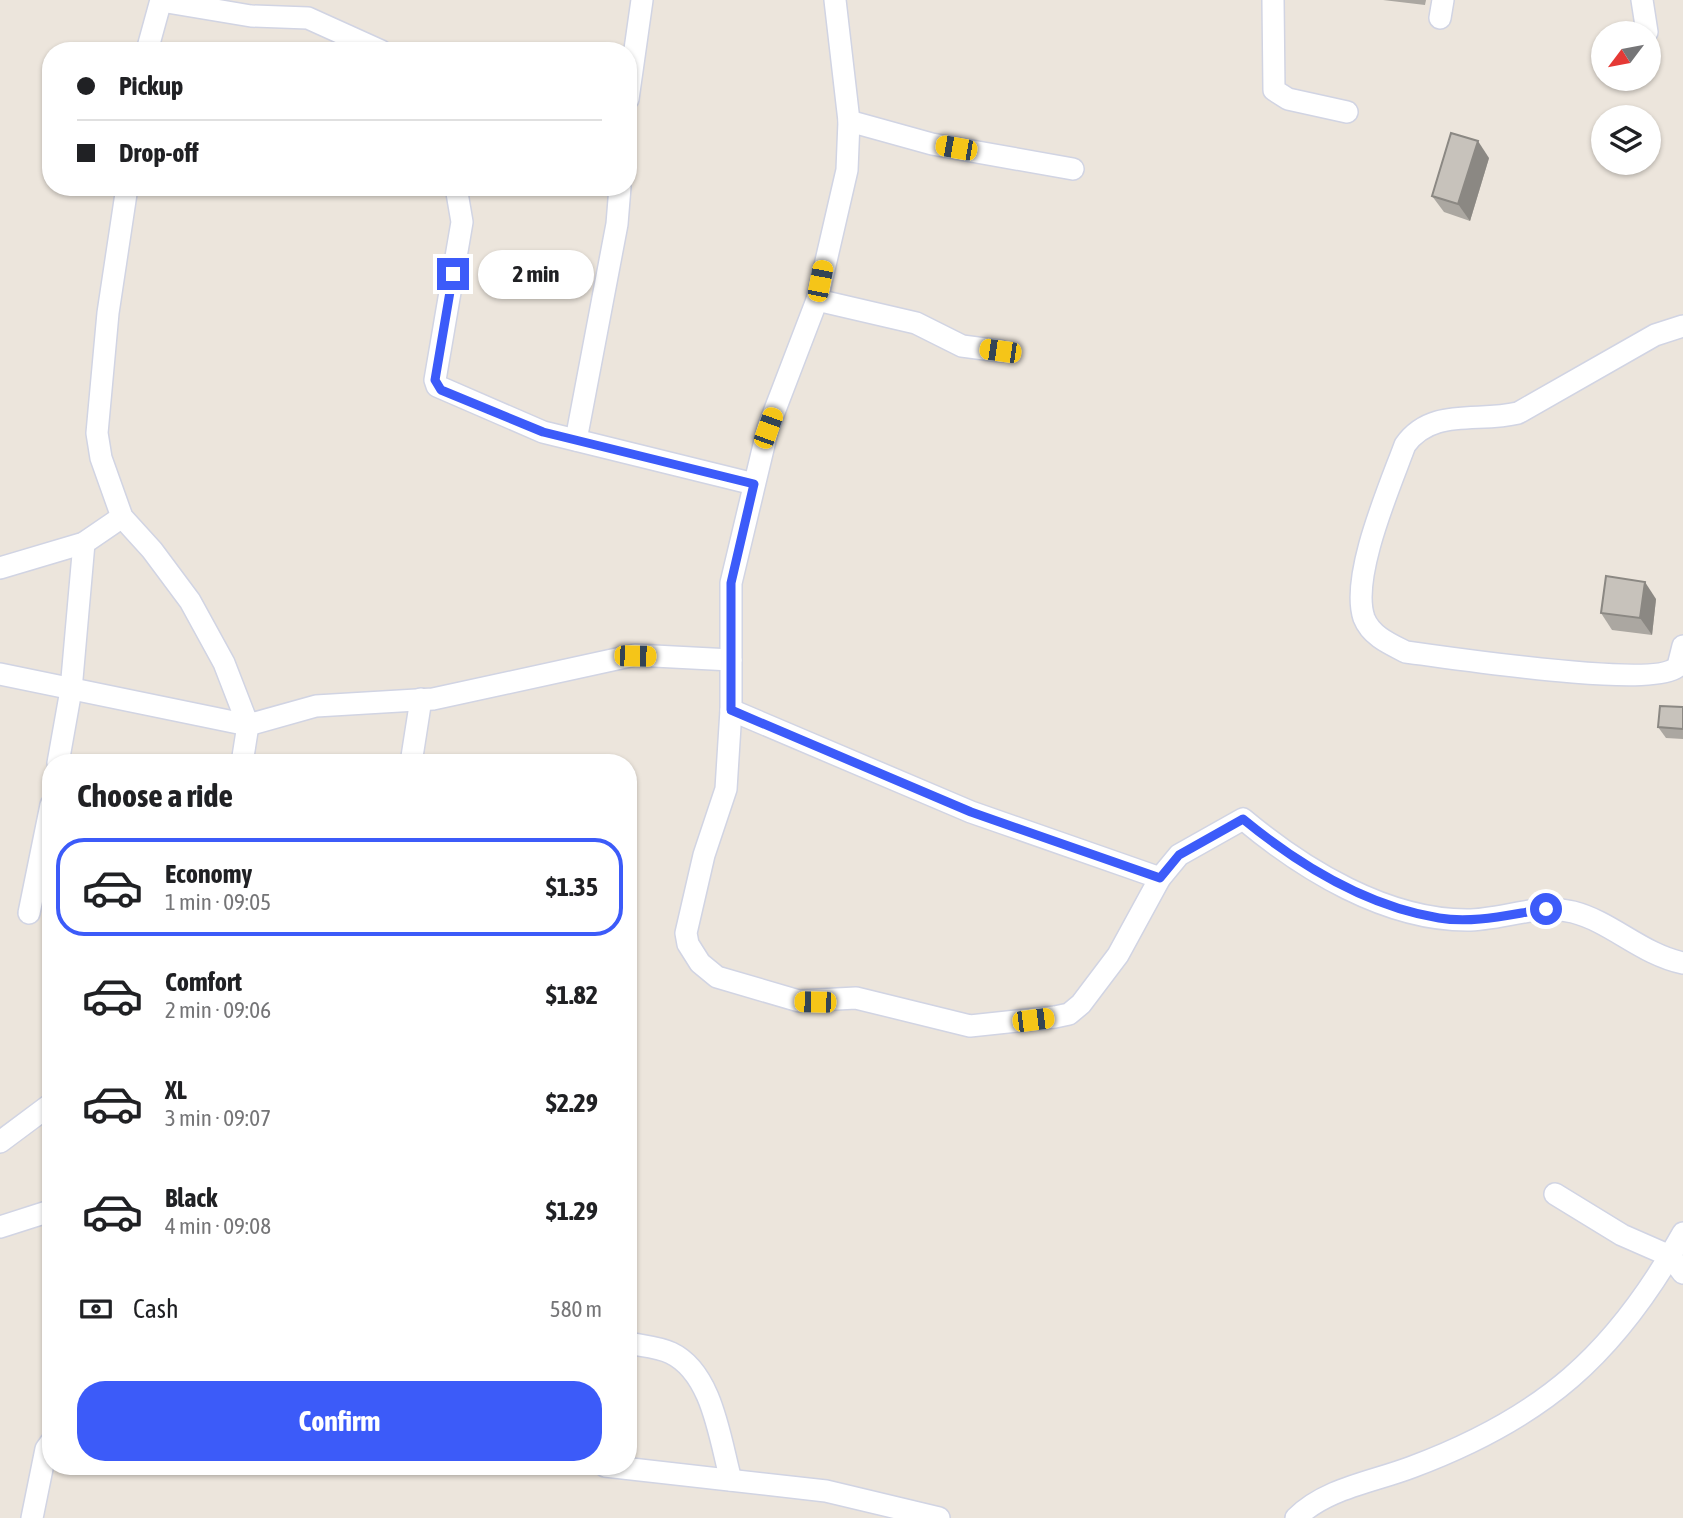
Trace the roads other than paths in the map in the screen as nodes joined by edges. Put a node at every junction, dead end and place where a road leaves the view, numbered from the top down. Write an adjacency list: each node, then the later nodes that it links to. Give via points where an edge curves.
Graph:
1 (642, 0): 9 (street)
2 (835, 0): 11 (street)
3 (1273, 0): 10 (street, via 1274,90 1288,99)
4 (1642, 0): 6 (street)
5 (161, 1): 7 (street); 8 (street, via 251,16 308,18)
6 (1645, 21)
7 (150, 42)
8 (361, 42)
9 (636, 42)
10 (1347, 112)
11 (849, 121): 12 (street, via 932,144); 16 (street, via 847,170)
12 (1073, 169)
13 (126, 196): 21 (street, via 97,433)
14 (458, 196): 19 (street, via 463,222 437,386 543,432)
15 (619, 196): 19 (street)
16 (817, 300): 18 (street, via 916,323 962,346); 20 (street, via 768,428)
17 (1683, 326): 24 (street, via 1655,335 1518,413 1439,420 1415,432 1405,445 1370,541 1360,601 1365,621 1381,640 1406,652 1603,674 1665,674 1678,666)
18 (1000, 351)
19 (576, 440): 20 (street)
20 (754, 484): 25 (street, via 731,583)
21 (122, 517): 22 (street); 30 (street, via 190,601 224,663)
22 (84, 543): 23 (street); 27 (street)
23 (0, 568)
24 (1683, 646)
25 (731, 660): 28 (street, via 635,656); 29 (street)
26 (0, 674): 27 (street)
27 (71, 690): 30 (street); 31 (street)
28 (421, 699): 30 (street, via 316,706); 33 (street)
29 (731, 710): 35 (street, via 971,812); 35 (street, via 726,789 704,855 686,933 699,963 717,977 799,1001 856,998 951,1023 991,1025 1069,1014 1118,955)
30 (248, 725): 32 (street)
31 (60, 754)
32 (243, 754)
33 (412, 754)
34 (42, 849): 36 (street)
35 (1160, 878): 37 (street, via 1179,855 1243,819 1336,882 1380,902 1440,918 1469,920 1546,909 1572,912 1666,960)
36 (29, 913)
37 (1683, 963)
38 (42, 1111): 39 (street)
39 (0, 1142)
40 (1555, 1194): 44 (street)
41 (42, 1214): 42 (street)
42 (0, 1227)
43 (1683, 1233): 44 (street)
44 (1676, 1264): 51 (street, via 1594,1359 1534,1406 1447,1452 1313,1502)
45 (637, 1345): 48 (street, via 670,1353 687,1363 711,1409)
46 (42, 1469): 49 (street)
47 (637, 1469): 48 (street)
48 (731, 1480): 50 (street, via 826,1491)
49 (32, 1518)
50 (939, 1518)
51 (1296, 1518)

